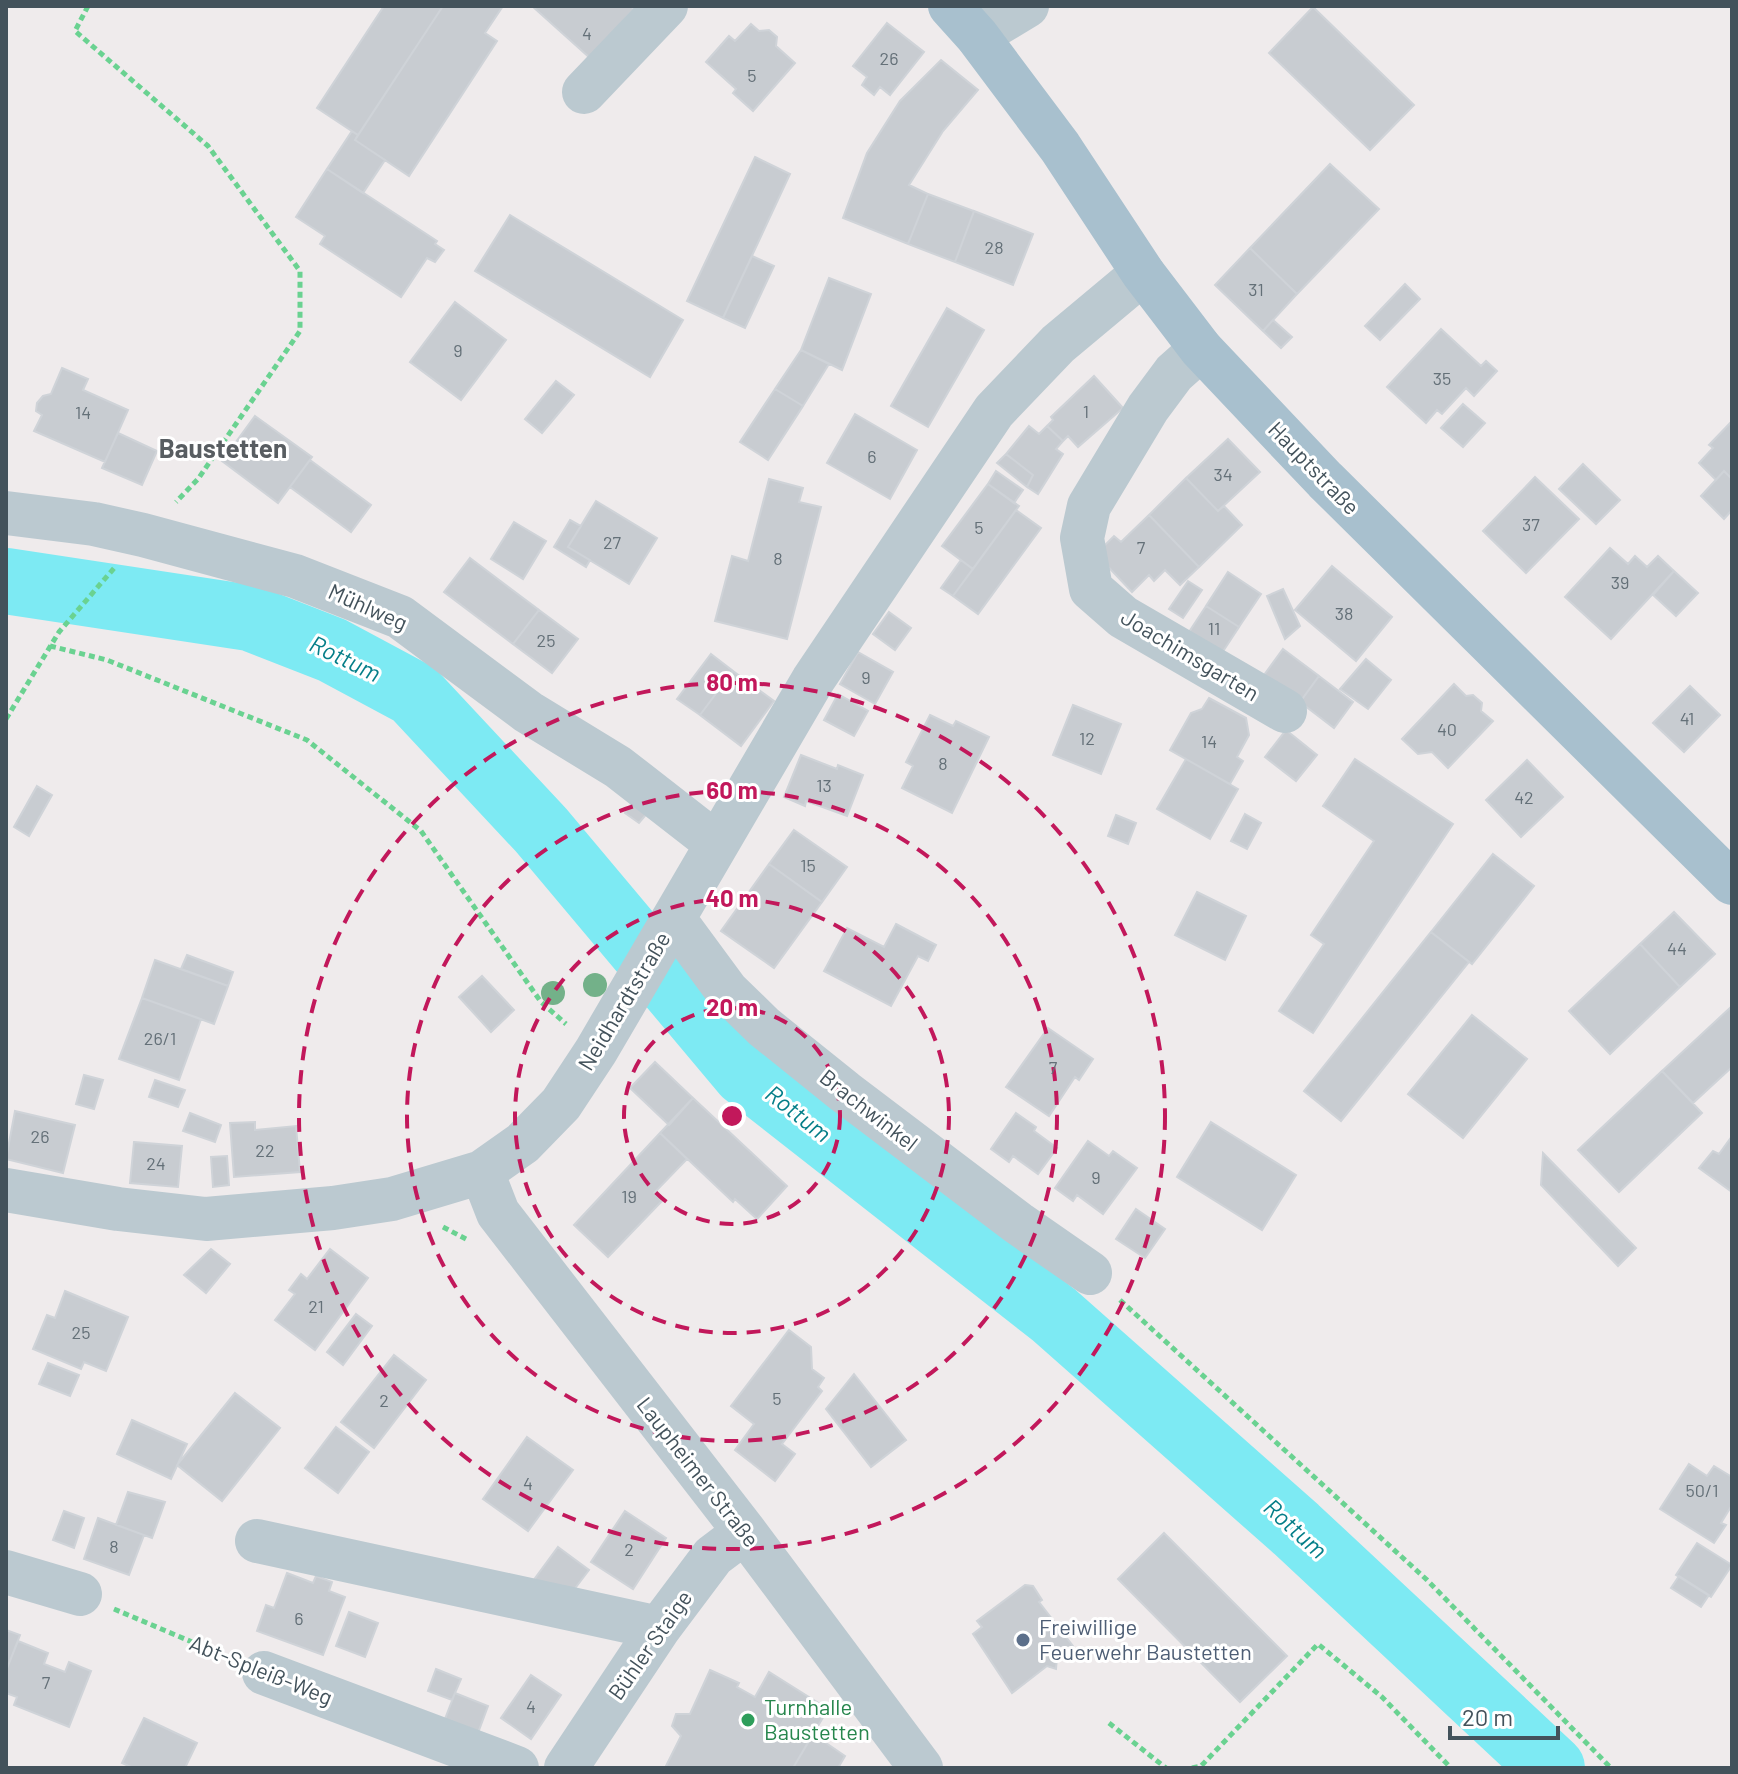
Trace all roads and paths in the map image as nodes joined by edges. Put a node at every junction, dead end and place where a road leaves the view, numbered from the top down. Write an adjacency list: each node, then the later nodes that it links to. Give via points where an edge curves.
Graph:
1 (88, 6): 9 (path, via 75,31 208,146 300,271 300,331 198,479)
2 (666, 6): 5 (street)
3 (1027, 6): 4 (street)
4 (964, 21): 6 (main road, Hauptstraße, via 1060,147)
5 (584, 92)
6 (1143, 273): 7 (main road, Hauptstraße); 13 (street, Neidhardtstraße, via 1058,344 994,411 813,680)
7 (1201, 349): 11 (street, Joachimsgarten, via 1174,373 1148,408 1089,506 1082,538 1091,589 1123,617); 14 (main road, Hauptstraße, via 1336,491)
8 (6, 513): 9 (street, Mühlweg, via 94,524)
9 (134, 545): 10 (path); 13 (street, Mühlweg, via 295,576 400,617 528,712 618,767)
10 (50, 646): 12 (path); 16 (path, via 107,660 307,740 421,831 541,1002)
11 (1285, 711)
12 (6, 719)
13 (717, 844): 15 (street, Neidhardtstraße)
14 (1732, 883)
15 (669, 928): 16 (street, Neidhardtstraße); 19 (street, Brachwinkel, via 764,1027)
16 (596, 1051): 17 (street, Neidhardtstraße, via 561,1104 523,1143)
17 (482, 1172): 18 (street, Neidhardtstraße, via 392,1199 206,1219); 20 (street, Laupheimer Straße, via 498,1213)
18 (6, 1190)
19 (1090, 1273): 33 (path, via 1426,1579)
20 (745, 1532): 24 (street, Bühler Staige, via 713,1556); 29 (street, Laupheimer Straße)
21 (257, 1541): 24 (street)
22 (6, 1572): 23 (street)
23 (80, 1594): 25 (path, Abt-Spleiß-Weg)
24 (659, 1628): 28 (street, Bühler Staige)
25 (264, 1673): 27 (street, Abt-Spleiß-Weg)
26 (1109, 1723): 30 (path)
27 (517, 1768)
28 (566, 1768)
29 (921, 1768)
30 (1166, 1768)
31 (1192, 1768): 32 (path, via 1201,1766 1318,1644 1382,1697)
32 (1451, 1768)
33 (1611, 1768)

